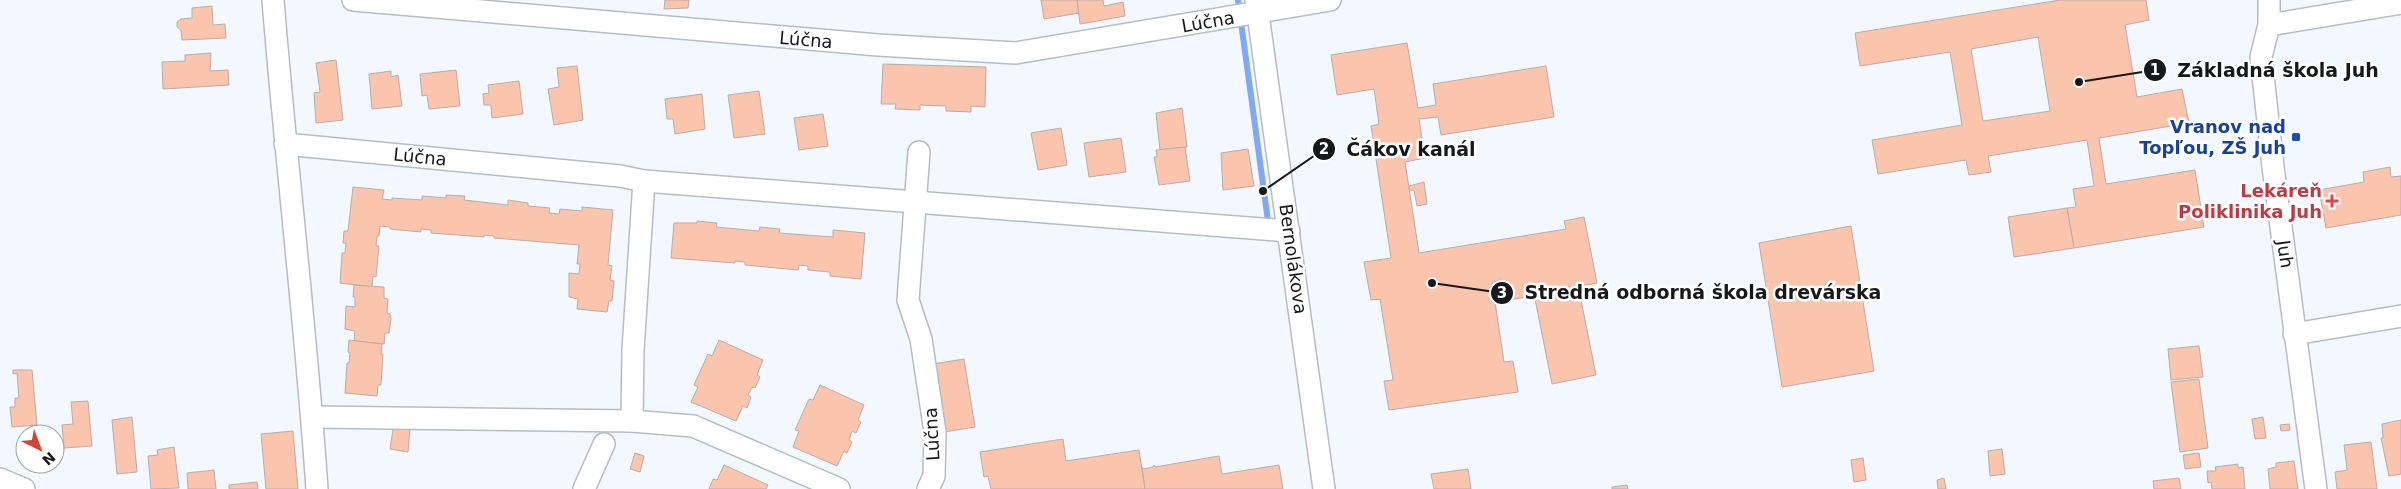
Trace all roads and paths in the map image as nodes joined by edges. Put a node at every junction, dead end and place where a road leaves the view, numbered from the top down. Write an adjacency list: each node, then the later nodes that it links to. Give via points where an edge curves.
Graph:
1 (273, 0): 8 (street)
2 (353, 0): 6 (street, Lúčna, via 868,45 1016,53)
3 (1330, 0): 6 (street, Lúčna)
4 (2269, 0): 7 (street, Juh)
5 (2401, 3): 7 (street)
6 (1257, 7): 12 (street, Bernolákova)
7 (2269, 25): 14 (street, Juh, via 2261,58)
8 (285, 144): 10 (street, Lúčna); 15 (street)
9 (919, 152): 11 (street)
10 (644, 180): 11 (street, Lúčna); 16 (street)
11 (915, 200): 12 (street, Lúčna); 23 (street, Lúčna, via 908,300 921,339 935,432 934,476)
12 (1289, 231): 24 (street, Bernolákova)
13 (2401, 316): 14 (street)
14 (2294, 334): 25 (street, Juh)
15 (312, 418): 16 (street); 20 (street)
16 (632, 421): 22 (street, via 693,426)
17 (604, 444): 21 (street)
18 (0, 479): 19 (street)
19 (24, 489)
20 (317, 489)
21 (584, 489)
22 (840, 489)
23 (928, 489)
24 (1324, 489)
25 (2316, 489)

